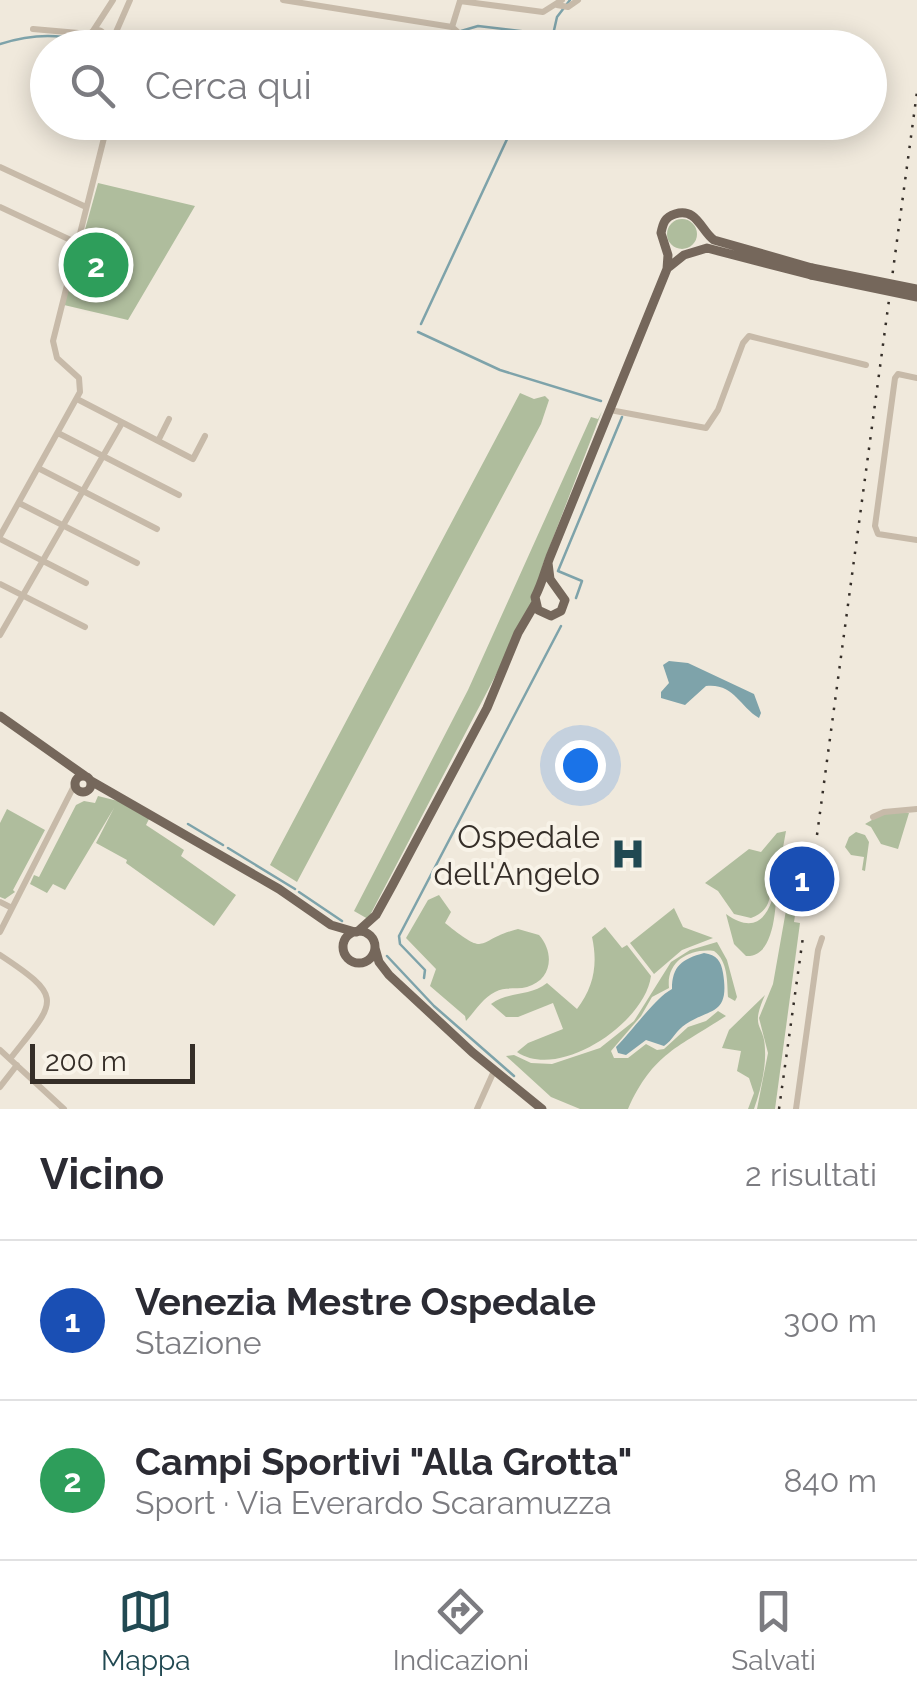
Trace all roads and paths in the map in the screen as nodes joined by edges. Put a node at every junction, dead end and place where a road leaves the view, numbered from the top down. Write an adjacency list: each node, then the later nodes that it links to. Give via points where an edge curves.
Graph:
1 (113, 0): 9 (street)
2 (130, 0): 10 (street)
3 (282, 0): 11 (street)
4 (460, 0): 6 (street, via 539,12); 12 (street)
5 (578, 0): 6 (street)
6 (561, 4)
7 (33, 29): 8 (street)
8 (39, 30)
9 (98, 30)
10 (114, 30)
11 (450, 30)
12 (456, 30)
13 (103, 140): 16 (street)
14 (0, 167): 16 (street)
15 (0, 207): 18 (street)
16 (86, 208): 18 (street)
17 (703, 230): 19 (main road, via 690,214 672,215 661,231); 20 (main road); 23 (main road, via 714,240)
18 (78, 243): 26 (street)
19 (666, 247): 21 (main road); 22 (main road)
20 (696, 250): 21 (main road); 23 (main road)
21 (684, 254): 22 (main road)
22 (667, 269): 31 (main road)
23 (811, 272): 25 (main road, bridge); 27 (main road, bridge)
24 (56, 288): 26 (street)
25 (917, 289)
26 (66, 292): 30 (street, via 53,350 79,378)
27 (917, 297)
28 (866, 365): 31 (street, via 749,336 706,428)
29 (917, 378): 45 (street, via 895,378 874,526 876,534)
30 (77, 399): 33 (street); 34 (street)
31 (610, 410): 48 (main road)
32 (169, 419): 36 (street)
33 (122, 423): 36 (street); 37 (street)
34 (58, 433): 37 (street); 38 (street)
35 (205, 436): 36 (street, via 193,459)
36 (158, 441)
37 (104, 457): 39 (street); 40 (street)
38 (38, 468): 39 (street); 41 (street)
39 (84, 492): 42 (street); 43 (street)
40 (180, 495)
41 (19, 503): 42 (street); 44 (street)
42 (65, 526): 46 (street); 47 (street)
43 (157, 529)
44 (0, 538): 46 (street)
45 (917, 540)
46 (44, 561): 49 (street); 53 (street)
47 (138, 563)
48 (548, 563): 51 (main road); 52 (main road)
49 (86, 583)
50 (0, 584): 53 (street)
51 (556, 587): 52 (main road); 55 (main road, via 564,607)
52 (542, 588): 54 (main road)
53 (24, 596): 57 (street); 58 (street)
54 (535, 604): 55 (main road); 56 (main road)
55 (545, 615): 56 (main road)
56 (527, 620): 65 (main road)
57 (85, 627)
58 (0, 634)
59 (0, 716): 60 (main road, via 66,764)
60 (82, 784): 64 (street); 66 (main road, via 126,801)
61 (917, 809): 62 (street)
62 (873, 817)
63 (0, 902): 64 (street)
64 (12, 908): 67 (street)
65 (376, 915): 68 (main road); 70 (main road)
66 (331, 925): 68 (main road); 71 (main road)
67 (0, 932)
68 (356, 932): 70 (main road); 71 (main road)
69 (822, 938): 83 (street)
70 (374, 944): 73 (main road, via 372,957); 74 (main road)
71 (344, 946): 73 (main road, via 349,959)
72 (0, 955): 76 (street, via 40,982 46,994 41,1019)
73 (362, 963): 74 (main road)
74 (389, 975): 78 (main road)
75 (0, 1050): 76 (street)
76 (10, 1059): 77 (street)
77 (17, 1066): 79 (street); 80 (street)
78 (494, 1071): 81 (street); 82 (main road)
79 (0, 1087)
80 (63, 1108)
81 (477, 1109)
82 (542, 1109)
83 (796, 1109)

